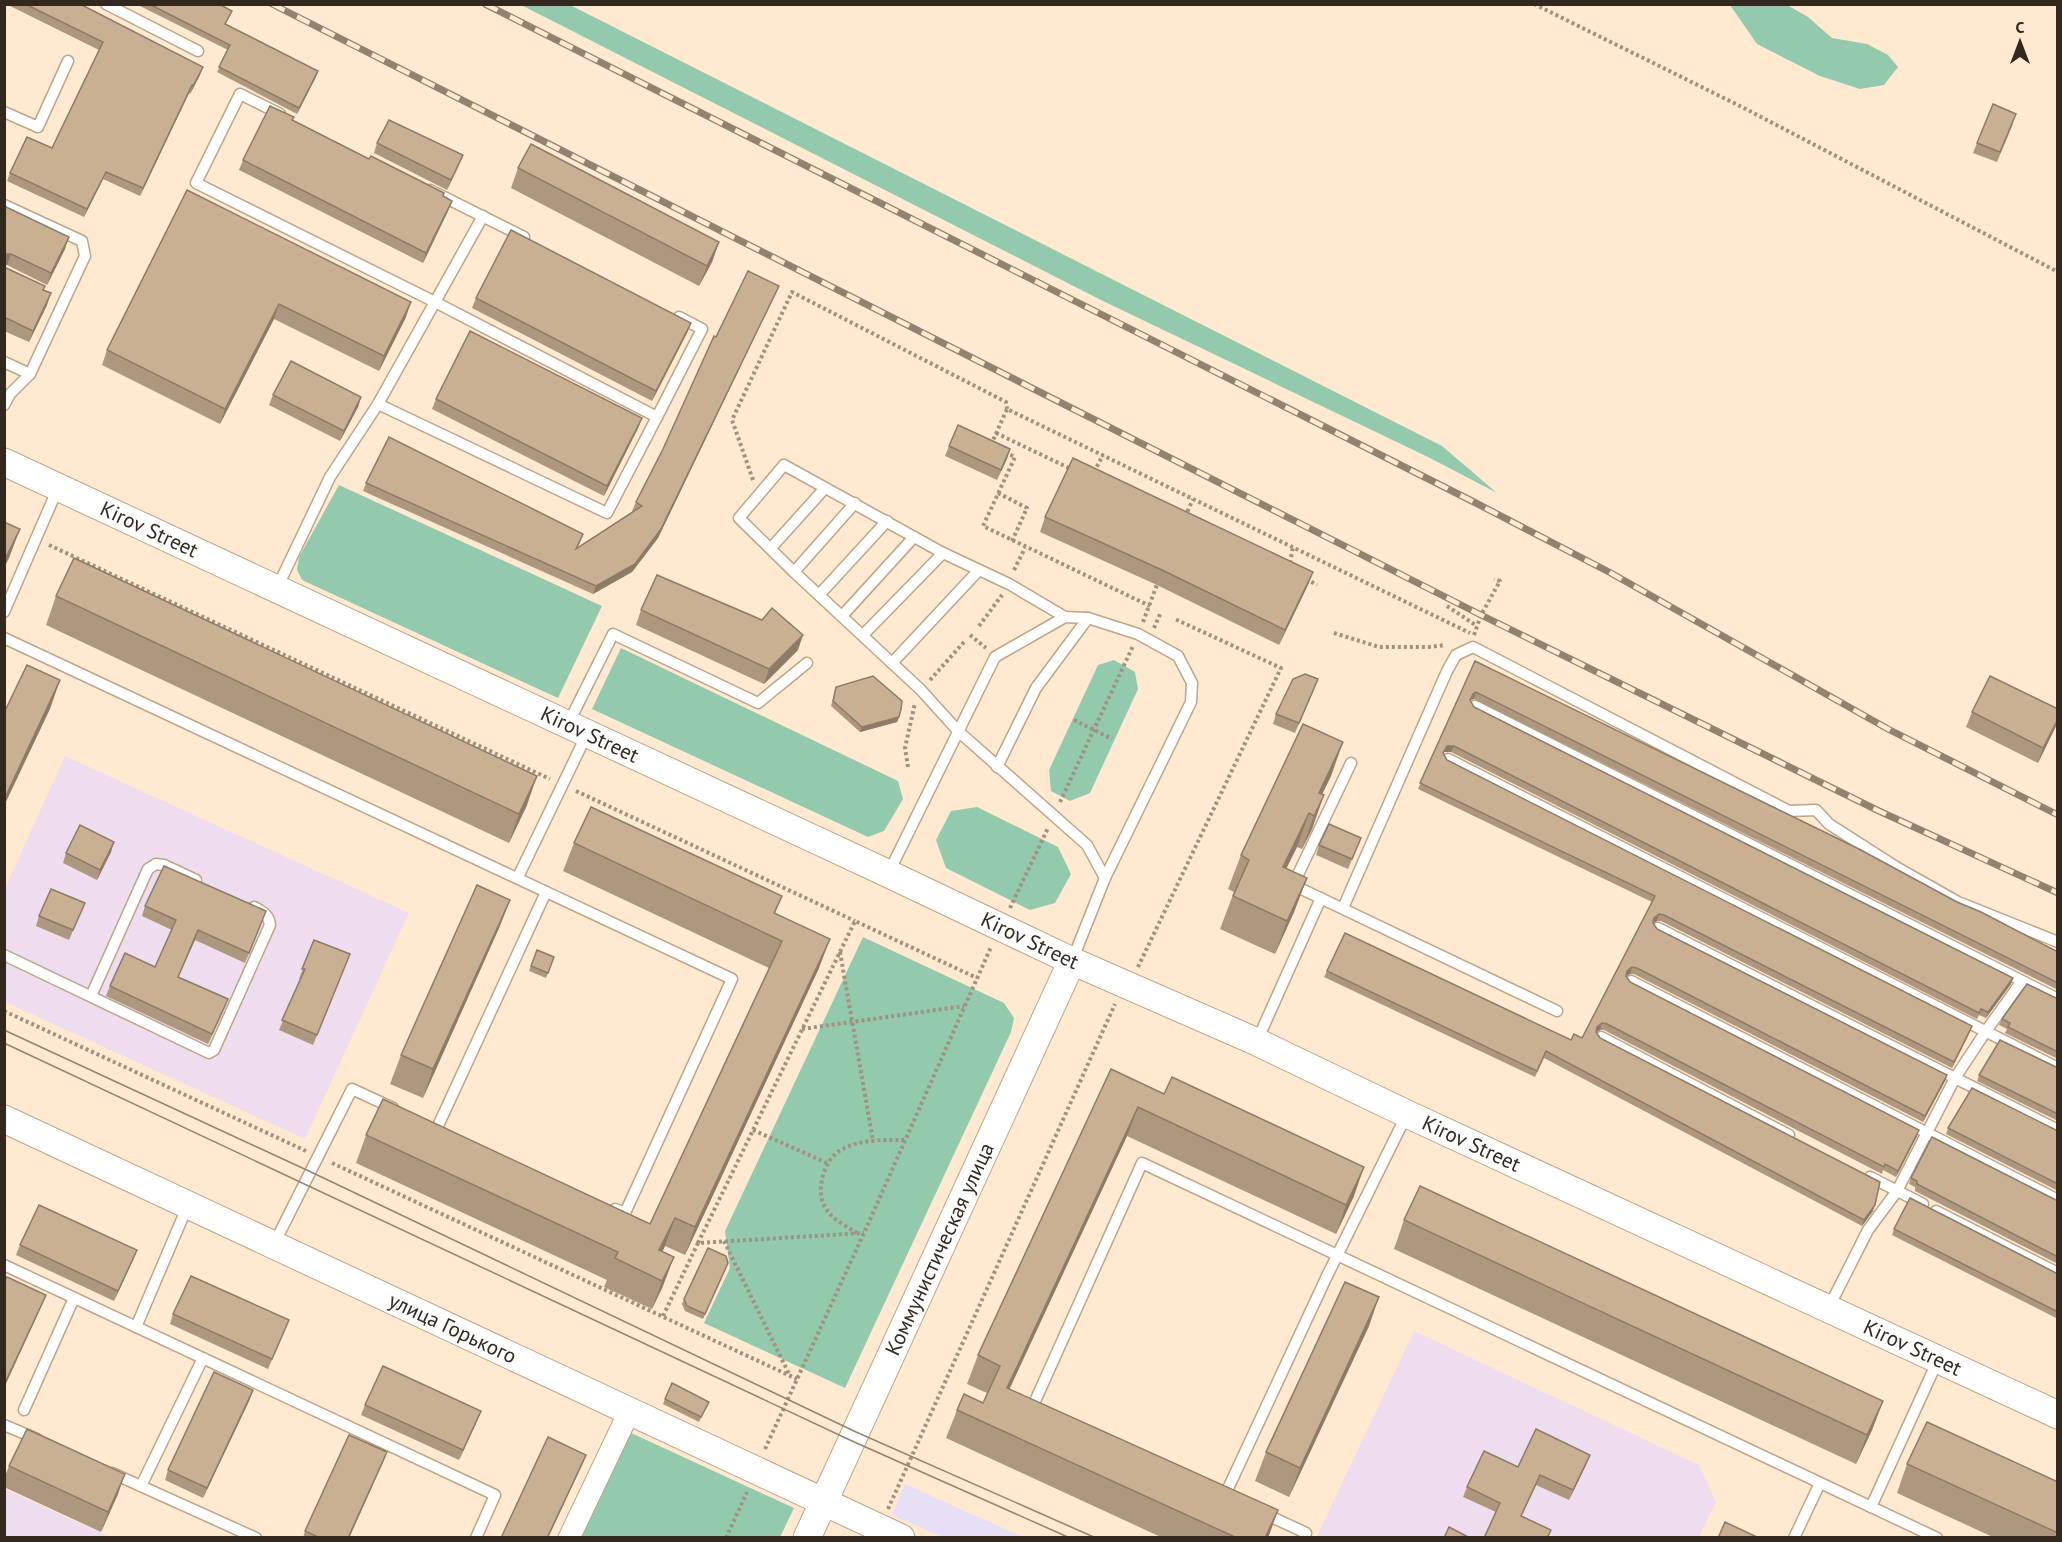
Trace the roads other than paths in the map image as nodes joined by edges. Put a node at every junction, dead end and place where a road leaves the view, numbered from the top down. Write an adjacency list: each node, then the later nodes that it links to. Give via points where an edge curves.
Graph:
1 (106, 4): 2 (lane)
2 (198, 51)
3 (68, 61): 4 (lane, via 38,127)
4 (4, 112)
5 (292, 121): 10 (lane, via 240,94 196,183)
6 (420, 184): 8 (lane)
7 (4, 205): 13 (lane, via 82,242 85,256 59,299)
8 (483, 216): 9 (lane); 10 (lane)
9 (535, 243)
10 (435, 302): 14 (lane); 16 (lane)
11 (671, 313): 16 (lane, via 702,329)
12 (4, 362): 13 (lane)
13 (30, 374): 15 (lane)
14 (378, 404): 16 (lane, via 607,513); 27 (lane, via 330,477)
15 (4, 405)
16 (657, 417)
17 (4, 462): 18 (street, Kirov Street)
18 (59, 487): 27 (street, Kirov Street); 29 (lane)
19 (825, 488): 20 (lane); 23 (lane); 23 (lane, via 784,465 739,518)
20 (855, 503): 21 (lane); 26 (lane)
21 (887, 521): 22 (lane); 28 (lane)
22 (914, 537): 24 (lane); 30 (lane)
23 (771, 548): 26 (lane)
24 (943, 553): 25 (lane); 33 (lane)
25 (979, 570): 31 (lane); 36 (lane)
26 (794, 572): 28 (lane)
27 (277, 589): 38 (street, Kirov Street)
28 (819, 595): 30 (lane)
29 (4, 612)
30 (842, 616): 33 (lane)
31 (1065, 617): 32 (lane); 39 (lane, via 995,657)
32 (1088, 618): 42 (lane, via 1036,688); 45 (lane, via 1138,634 1178,656 1192,683 1191,702)
33 (862, 635): 36 (lane)
34 (4, 638): 44 (lane)
35 (807, 663): 38 (lane, via 758,703 613,634)
36 (892, 663): 39 (lane)
37 (1475, 706): 56 (lane)
38 (578, 729): 43 (street, Kirov Street); 44 (lane, via 563,785)
39 (958, 731): 42 (lane); 43 (lane)
40 (1448, 759): 60 (lane)
41 (1351, 763): 48 (lane, via 1293,885)
42 (997, 767): 45 (lane, via 1087,845)
43 (889, 874): 54 (street, Kirov Street)
44 (518, 877): 47 (lane)
45 (1105, 878): 54 (lane)
46 (203, 884): 57 (lane, via 164,865 148,869)
47 (546, 892): 68 (lane); 76 (lane, via 732,979 625,1213)
48 (1321, 898): 50 (lane); 62 (lane)
49 (243, 902): 57 (lane, via 262,911 270,925 214,1050 209,1053)
50 (1343, 908): 52 (lane, via 1447,671 1456,654 1474,644 1789,811 1816,810 1829,824 1958,902); 59 (lane)
51 (1658, 928): 64 (lane)
52 (2058, 942)
53 (4, 956): 57 (lane)
54 (1072, 961): 62 (street, Kirov Street); 96 (street, Коммунистическая улица)
55 (1630, 981): 70 (lane)
56 (2022, 981): 58 (lane); 60 (lane)
57 (91, 996)
58 (2058, 999)
59 (1557, 1011)
60 (1986, 1031): 63 (lane); 64 (lane)
61 (1601, 1037): 71 (lane)
62 (1257, 1042): 66 (street, Kirov Street)
63 (2058, 1068)
64 (1955, 1078): 69 (lane); 70 (lane)
65 (405, 1113): 77 (lane, via 352,1089)
66 (1407, 1113): 78 (lane); 82 (street, Kirov Street)
67 (4, 1119): 75 (street, улица Горького)
68 (437, 1128)
69 (2058, 1130)
70 (1927, 1133): 73 (lane); 74 (lane)
71 (1802, 1142)
72 (1855, 1169): 73 (lane)
73 (1897, 1191): 80 (lane); 82 (lane, via 1868,1230)
74 (2058, 1200)
75 (188, 1204): 77 (street, улица Горького); 83 (lane)
76 (604, 1204)
77 (274, 1245): 87 (street, улица Горького)
78 (1339, 1255): 88 (lane, via 1142,1163 1032,1408); 93 (lane); 95 (lane, via 1230,1497)
79 (4, 1265): 81 (lane)
80 (2058, 1273)
81 (74, 1298): 83 (lane); 86 (lane)
82 (1828, 1309): 85 (street, Kirov Street)
83 (136, 1327): 84 (lane)
84 (203, 1358): 94 (lane); 101 (lane, via 495,1495)
85 (1938, 1359): 89 (street, Kirov Street); 97 (lane)
86 (24, 1410)
87 (630, 1410): 96 (street, улица Горького); 102 (street)
88 (1043, 1413)
89 (2058, 1415)
90 (4, 1425): 91 (lane)
91 (44, 1442)
92 (98, 1467): 94 (lane)
93 (1820, 1483): 97 (lane); 105 (lane)
94 (141, 1486): 100 (lane)
95 (1214, 1490)
96 (825, 1502): 99 (street, улица Горького); 103 (street, Коммунистическая улица)
97 (1871, 1507): 106 (lane)
98 (1255, 1509): 104 (lane, via 1306,1533)
99 (890, 1532)
100 (256, 1538)
101 (476, 1538)
102 (569, 1538)
103 (807, 1538)
104 (1304, 1538)
105 (1794, 1538)
106 (1937, 1538)

